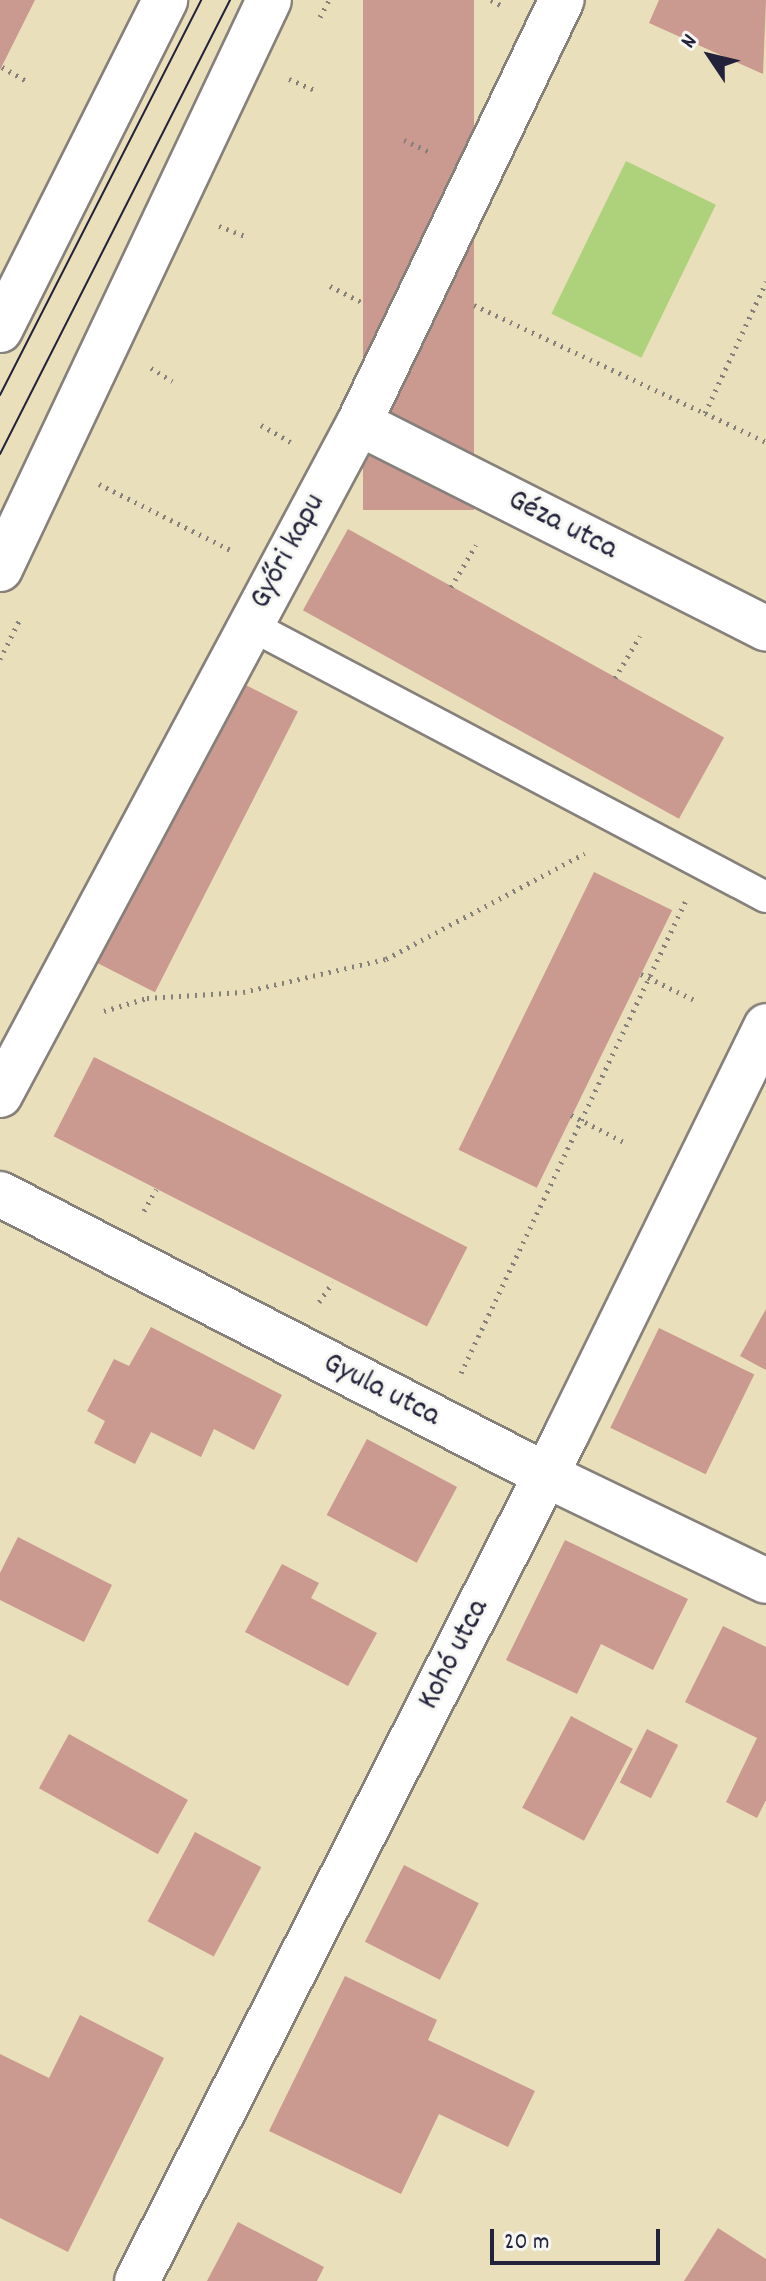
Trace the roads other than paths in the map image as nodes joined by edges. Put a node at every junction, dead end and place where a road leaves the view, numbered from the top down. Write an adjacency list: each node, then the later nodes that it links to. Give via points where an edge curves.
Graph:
1 (165, 0): 4 (street)
2 (269, 0): 6 (street)
3 (562, 0): 5 (street, Győri kapu)
4 (0, 330)
5 (359, 423): 7 (street, Győri kapu); 8 (street, Géza utca)
6 (0, 569)
7 (250, 625): 9 (lane); 11 (street, Győri kapu)
8 (766, 629)
9 (766, 897)
10 (766, 1026): 13 (street, Kohó utca)
11 (0, 1095)
12 (0, 1194): 13 (street, Gyula utca)
13 (546, 1475): 14 (street, Gyula utca); 15 (street, Kohó utca)
14 (766, 1581)
15 (137, 2281)

